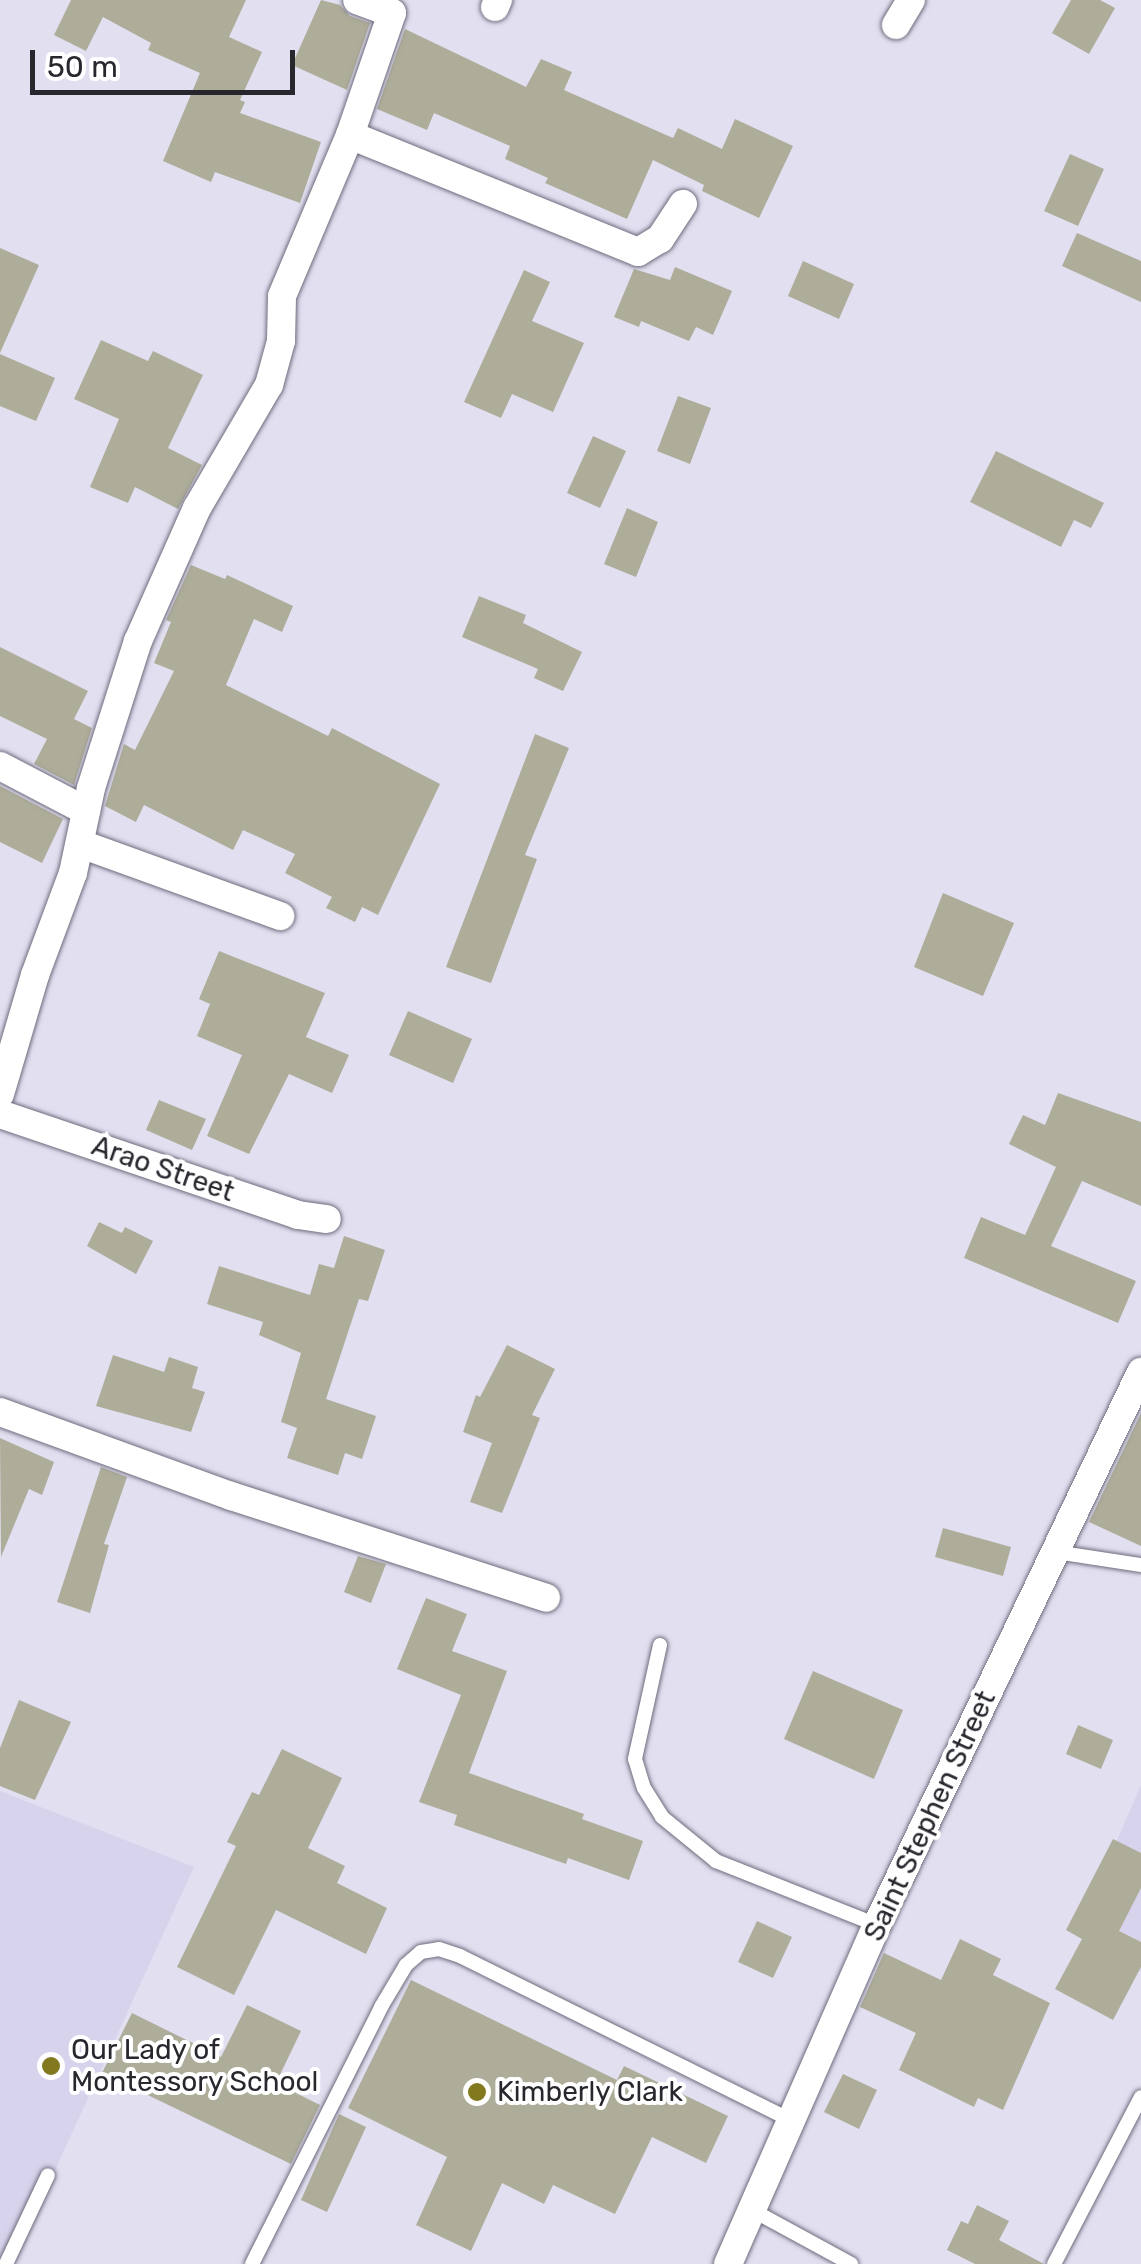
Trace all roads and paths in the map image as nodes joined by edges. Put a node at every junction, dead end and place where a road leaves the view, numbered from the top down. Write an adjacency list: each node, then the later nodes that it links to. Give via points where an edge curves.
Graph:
1 (357, 0): 4 (street, via 392,13)
2 (912, 0): 3 (street)
3 (896, 25)
4 (350, 135): 5 (street, via 638,252 660,238); 7 (street, via 282,296 281,341 269,385 163,577)
5 (683, 204)
6 (0, 766): 7 (street)
7 (86, 810): 8 (street)
8 (81, 844): 9 (street); 10 (street)
9 (280, 916)
10 (0, 1094)
11 (0, 1114): 12 (street, Arao Street, via 298,1215)
12 (328, 1219)
13 (1141, 1372): 15 (street, Saint Stephen Street)
14 (0, 1412): 17 (street, via 230,1496)
15 (1054, 1552): 16 (lane); 19 (street, Saint Stephen Street)
16 (1141, 1564)
17 (546, 1598)
18 (660, 1645): 19 (lane, via 635,1758 662,1817 716,1861)
19 (877, 1925): 21 (street, Saint Stephen Street)
20 (1141, 2097): 28 (lane)
21 (792, 2120): 23 (street, Saint Stephen Street); 25 (lane, via 460,1956 421,1952 382,2007)
22 (48, 2175): 24 (lane)
23 (752, 2210): 26 (street, Saint Stephen Street); 27 (lane)
24 (6, 2264)
25 (252, 2264)
26 (728, 2264)
27 (850, 2264)
28 (1054, 2264)

